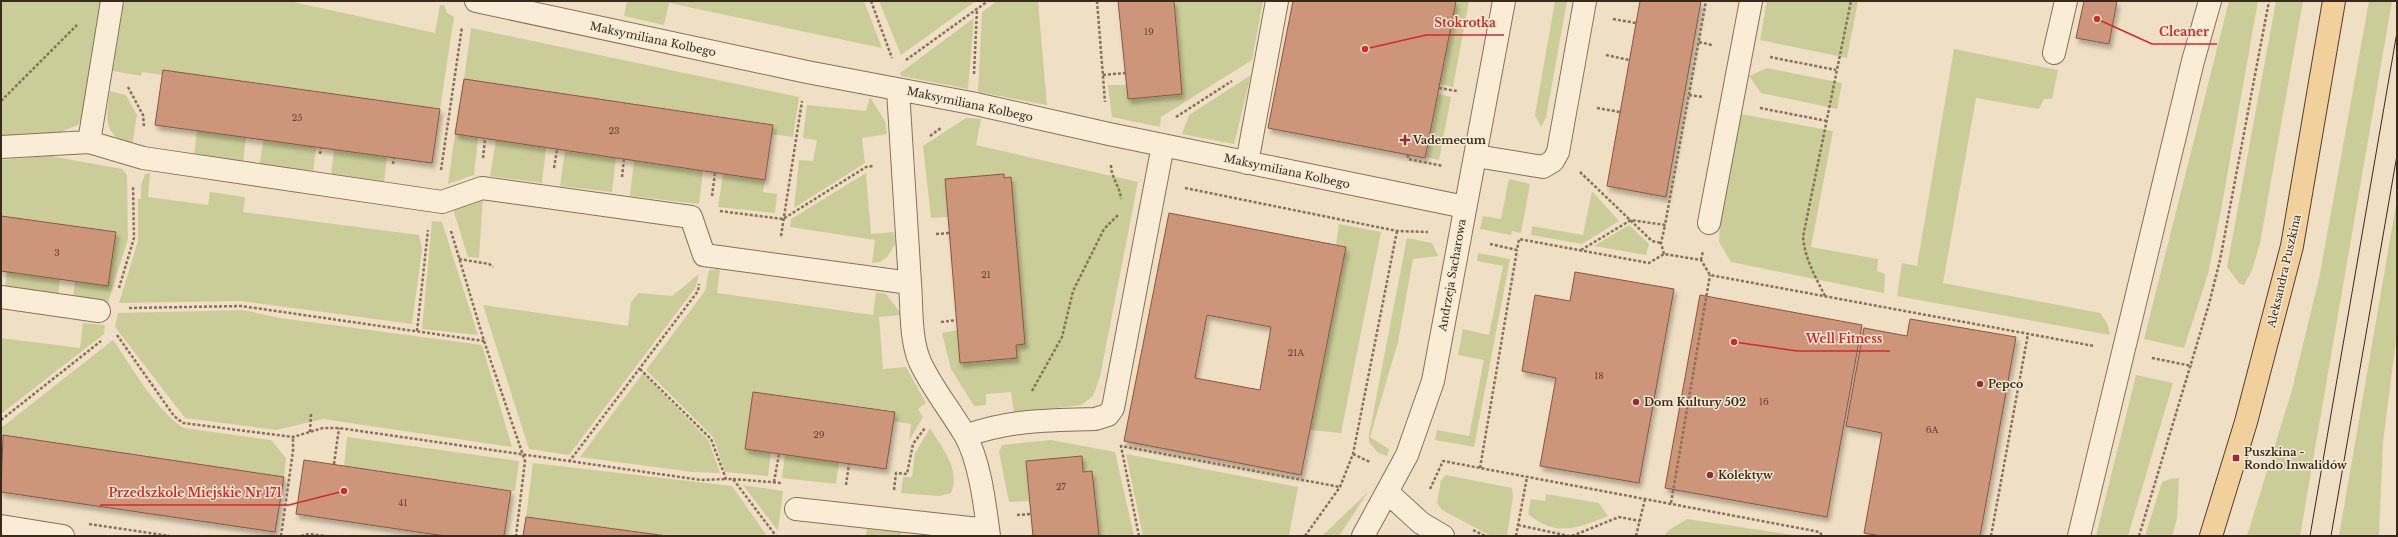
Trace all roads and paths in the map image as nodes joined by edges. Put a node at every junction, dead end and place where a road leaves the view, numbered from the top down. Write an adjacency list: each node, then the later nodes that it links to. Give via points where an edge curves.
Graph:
1 (112, 1): 24 (street)
2 (476, 1): 21 (street, Maksymiliana Kolbego)
3 (871, 1): 20 (path)
4 (988, 1): 20 (path)
5 (1097, 1): 23 (path)
6 (1277, 1): 19 (street)
7 (1504, 1): 37 (street, Andrzeja Sacharowa)
8 (1585, 1): 35 (street)
9 (1706, 1): 47 (path)
10 (1750, 1): 46 (street)
11 (1851, 1): 59 (path, via 1803,237 1804,249 1811,268)
12 (2066, 1): 18 (street)
13 (2210, 1): 68 (street, via 2192,60)
14 (2269, 1): 69 (path, via 2220,260)
15 (2334, 1): 120 (main road, Aleksandra Puszkina, via 2292,246 2246,422)
16 (80, 22): 28 (path)
17 (462, 25): 41 (path)
18 (2054, 53)
19 (1265, 64): 29 (path, via 1250,69 1175,118); 38 (street)
20 (896, 68): 26 (path)
21 (807, 72): 26 (street, Maksymiliana Kolbego); 55 (path)
22 (1125, 73): 23 (path)
23 (1103, 75): 31 (path)
24 (99, 78): 30 (path, via 128,87 143,115); 32 (street)
25 (1439, 88): 27 (path)
26 (907, 91): 31 (street, Maksymiliana Kolbego); 58 (street)
27 (1457, 91)
28 (1, 101)
29 (1173, 123)
30 (144, 130)
31 (1109, 134): 33 (street, Maksymiliana Kolbego); 42 (path, via 1111,173 1120,190)
32 (89, 142): 34 (street); 41 (street, via 143,158)
33 (1163, 145): 38 (street, Maksymiliana Kolbego); 40 (street)
34 (1, 147)
35 (1558, 152): 37 (street, via 1553,161 1543,167); 45 (path)
36 (1408, 155): 39 (path, via 1408,159)
37 (1476, 156): 43 (street, Andrzeja Sacharowa)
38 (1247, 163): 43 (street, Maksymiliana Kolbego)
39 (1444, 166)
40 (1156, 182): 48 (path); 73 (street, via 1113,408)
41 (435, 201): 54 (path); 55 (street, via 482,188 691,217 704,255); 64 (path, via 429,214)
42 (1121, 204)
43 (1465, 207): 49 (street, Andrzeja Sacharowa)
44 (1121, 212): 74 (path, via 1104,229 1073,291 1062,337 1027,399)
45 (1631, 220): 47 (path); 50 (path, via 1652,241); 52 (path)
46 (1709, 223)
47 (1665, 225): 50 (path)
48 (1397, 231): 49 (path, via 1432,232); 91 (path, via 1353,454)
49 (1459, 237): 51 (path); 94 (street, Andrzeja Sacharowa, via 1430,389 1407,455)
50 (1661, 243): 53 (path)
51 (1517, 250): 52 (path, via 1519,239); 85 (path)
52 (1581, 250): 53 (path, via 1649,263)
53 (1664, 254): 57 (path, via 1701,260)
54 (459, 259): 56 (path, via 489,264); 67 (path)
55 (778, 266): 58 (street)
56 (493, 267)
57 (1710, 275): 59 (path); 97 (path)
58 (910, 283): 71 (street, via 920,362)
59 (1826, 296): 66 (path)
60 (1, 297): 61 (street)
61 (99, 311): 64 (path, via 113,308 241,306)
62 (957, 320): 63 (path)
63 (935, 322)
64 (417, 331): 67 (path)
65 (115, 333): 77 (path, via 174,416 183,423)
66 (2028, 334): 68 (path); 117 (path)
67 (484, 341): 81 (path)
68 (2124, 352): 69 (path); 118 (street)
69 (2192, 366): 119 (path)
70 (640, 368): 87 (path, via 711,439)
71 (944, 404): 78 (street); 95 (path, via 929,412 932,418 913,444 908,474 896,472)
72 (311, 413): 76 (path)
73 (1108, 415): 74 (street, via 1095,419); 80 (path, via 1124,427)
74 (1008, 424): 78 (street, via 988,427)
75 (338, 428): 76 (path, via 323,428); 81 (path); 83 (path)
76 (310, 432): 77 (path)
77 (293, 436): 104 (path, via 294,451)
78 (966, 436): 102 (street, via 984,494)
79 (1114, 446): 80 (path)
80 (1121, 446): 91 (path); 109 (path)
81 (522, 453): 87 (path, via 701,480); 107 (path, via 525,462)
82 (779, 454): 89 (path)
83 (334, 464)
84 (849, 464): 93 (path)
85 (1480, 468): 86 (path); 92 (path, via 1443,461)
86 (1527, 477): 96 (path); 100 (path)
87 (726, 479): 88 (path)
88 (733, 479): 89 (path); 108 (path)
89 (774, 482): 90 (path)
90 (788, 483)
91 (1340, 487): 110 (path)
92 (1430, 489)
93 (846, 491)
94 (1387, 492): 111 (street, Andrzeja Sacharowa); 112 (street, via 1421,523)
95 (893, 498)
96 (1645, 499): 97 (path); 99 (path)
97 (1671, 504): 116 (path, via 1820,532)
98 (796, 509): 102 (street)
99 (1640, 521): 114 (path, via 1620,517); 115 (path)
100 (1518, 525): 113 (path); 114 (path)
101 (1, 526): 103 (street)
102 (988, 533)
103 (63, 536)
104 (281, 536)
105 (302, 536): 106 (path)
106 (325, 536)
107 (516, 536)
108 (776, 536)
109 (1139, 536)
110 (1305, 536)
111 (1363, 536)
112 (1443, 536)
113 (1516, 536)
114 (1570, 536)
115 (1636, 536)
116 (1822, 536)
117 (1991, 536)
118 (2079, 536)
119 (2139, 536)
120 (2211, 536)

